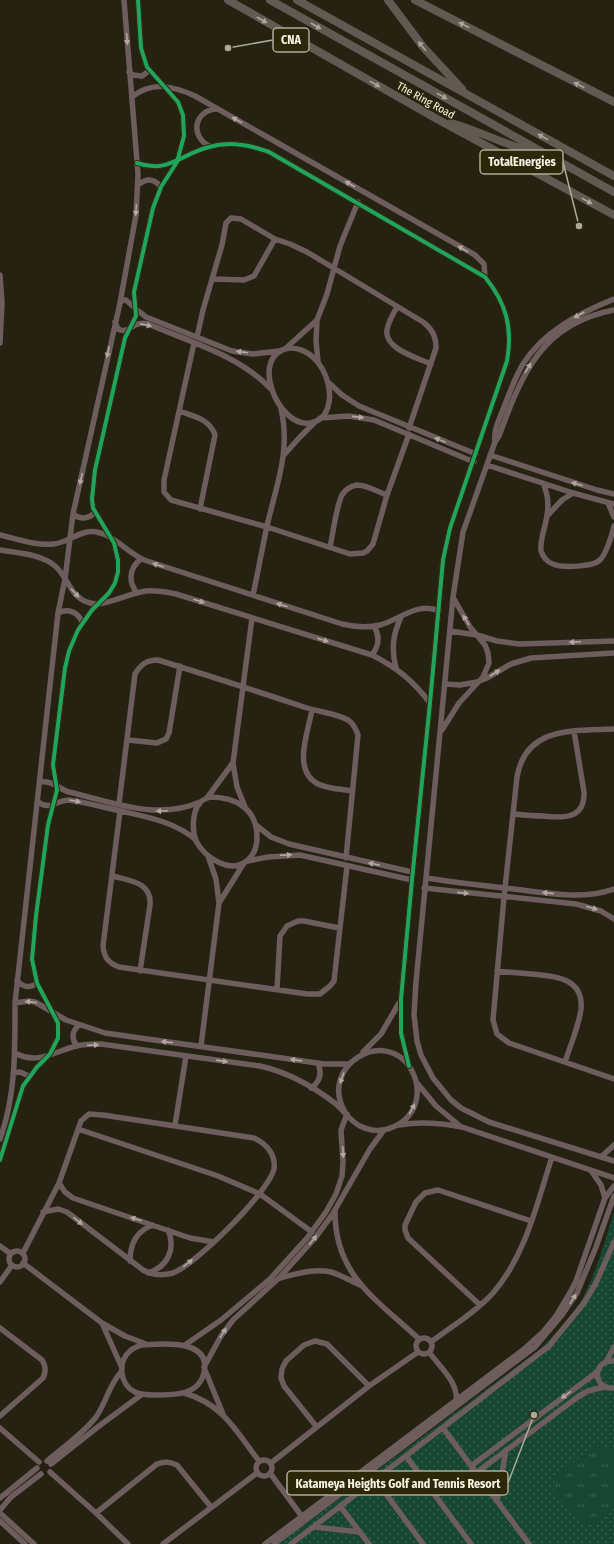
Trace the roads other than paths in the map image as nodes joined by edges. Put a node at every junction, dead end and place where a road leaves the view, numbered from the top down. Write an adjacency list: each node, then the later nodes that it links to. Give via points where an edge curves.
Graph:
1 (124, 0): 10 (street, one-way to 10)
2 (143, 0): 8 (street)
3 (228, 0): 16 (highway, The Ring Road, one-way to 16)
4 (270, 0): 18 (highway, The Ring Road, one-way to 18)
5 (297, 0): 12 (highway)
6 (388, 0): 12 (highway, one-way to 6, via 424,48)
7 (415, 0): 14 (highway, one-way to 7)
8 (138, 3): 9 (street, via 141,48)
9 (149, 71): 10 (street, via 137,77); 11 (street)
10 (129, 72): 13 (street)
11 (162, 85): 13 (street, via 144,89); 15 (street, via 187,92); 19 (street, via 178,102 184,122 183,142)
12 (468, 95): 21 (highway, one-way to 12)
13 (132, 96): 20 (street)
14 (614, 102)
15 (216, 109): 17 (street, via 203,114 196,127 198,137); 30 (street, one-way to 15, via 484,264 475,256)
16 (437, 119): 18 (highway); 26 (highway, The Ring Road, one-way to 26)
17 (209, 146): 19 (street); 25 (street, via 242,144 256,147)
18 (546, 155): 24 (highway, The Ring Road)
19 (177, 162): 20 (street, via 157,167); 23 (street)
20 (137, 163): 22 (street)
21 (614, 176)
22 (138, 185): 23 (street, via 142,181 153,180); 33 (street, one-way to 33, via 136,214)
23 (162, 187): 35 (street, via 153,208 134,292)
24 (614, 192)
25 (358, 202): 28 (street, via 340,246); 30 (street)
26 (614, 215)
27 (275, 239): 28 (street, via 299,248); 31 (street, via 256,274 251,278); 31 (street, via 240,219 231,218 226,223)
28 (334, 269): 34 (street); 37 (street, via 328,294)
29 (0, 275): 41 (street)
30 (485, 277): 53 (street, via 503,305 510,342 505,370)
31 (213, 279): 40 (street)
32 (614, 299): 52 (street, one-way to 52, via 577,316 538,345 513,383 495,432)
33 (120, 303): 35 (street, via 126,300); 38 (street)
34 (396, 307): 45 (street, via 427,325 433,333 436,348); 45 (street, via 387,329 388,340 396,348)
35 (137, 310): 39 (street, via 136,318); 40 (street, via 146,317)
36 (614, 310): 52 (street, one-way to 36, via 515,391 544,347 586,318)
37 (317, 320): 43 (street); 44 (street)
38 (115, 322): 39 (street, via 120,330 125,331); 69 (street, one-way to 69)
39 (129, 328): 42 (street, one-way to 42, via 145,324); 68 (street, via 95,470 92,499)
40 (197, 337): 43 (street, one-way to 40, via 258,353 239,352)
41 (0, 343)
42 (194, 343): 47 (street, via 242,365); 49 (street)
43 (283, 349): 44 (street, via 299,349); 47 (street, via 274,355 270,362 269,376)
44 (318, 361): 46 (street)
45 (432, 364): 51 (street)
46 (328, 382): 50 (street, via 328,406); 51 (street, via 353,403)
47 (272, 389): 48 (street)
48 (281, 406): 50 (street, via 298,422); 55 (street, via 285,431)
49 (179, 411): 67 (street, via 209,424 215,435); 67 (street, via 164,480 164,492 171,500)
50 (318, 420): 51 (street, one-way to 51, via 345,416 366,418); 55 (street)
51 (409, 431): 53 (street, one-way to 51); 56 (street); 64 (street)
52 (495, 442): 54 (street)
53 (476, 454): 56 (street)
54 (490, 455): 57 (street); 58 (street)
55 (284, 456): 73 (street)
56 (474, 462): 86 (street, via 447,539)
57 (487, 464): 59 (street); 84 (street, via 463,532)
58 (524, 467): 59 (street); 61 (street, one-way to 58)
59 (521, 475): 60 (street)
60 (544, 483): 62 (street); 70 (street, via 549,499)
61 (597, 490): 63 (street); 65 (street)
62 (574, 493): 65 (street); 70 (street, via 557,505)
63 (614, 494)
64 (387, 495): 78 (street, via 373,544 367,551 355,554); 78 (street, via 358,485 348,488 340,501)
65 (594, 499): 66 (street)
66 (611, 503): 71 (street)
67 (200, 509): 73 (street)
68 (95, 513): 69 (street, via 86,518 79,518); 76 (street)
69 (73, 514): 77 (street)
70 (548, 516): 74 (street, via 541,549 545,558 553,564 589,566 597,563 604,554)
71 (614, 517)
72 (614, 526): 74 (street)
73 (267, 527): 78 (street); 83 (street)
74 (613, 532)
75 (0, 535): 77 (street, via 42,544 59,543)
76 (111, 538): 77 (street, via 92,531); 80 (street); 85 (street, via 118,554 118,572 112,588)
77 (70, 539): 81 (street)
78 (330, 547)
79 (0, 550): 81 (street, via 44,559 59,570)
80 (141, 559): 82 (street, via 135,564 131,575); 83 (street, one-way to 80)
81 (65, 579): 85 (street, one-way to 85, via 79,598); 87 (street)
82 (137, 593): 85 (street); 88 (street, one-way to 88, via 161,591 176,594)
83 (253, 595): 91 (street, one-way to 83, via 342,624)
84 (453, 597): 92 (street); 93 (street, one-way to 84)
85 (98, 604): 90 (street)
86 (439, 610): 89 (street, via 422,608); 102 (street)
87 (58, 613): 90 (street, via 73,612); 109 (street)
88 (252, 618): 96 (street, one-way to 96); 101 (street)
89 (401, 618): 91 (street); 98 (street, via 393,637)
90 (82, 622): 110 (street, via 71,644 65,668 53,765)
91 (374, 626): 96 (street, via 378,633 378,641)
92 (450, 632): 93 (street); 100 (street)
93 (477, 635): 94 (street, one-way to 93, via 519,644); 99 (street, via 487,649 489,663 483,677)
94 (614, 641)
95 (614, 653): 99 (street, one-way to 95, via 524,660)
96 (372, 655): 98 (street)
97 (180, 666): 101 (street); 107 (street, via 166,739 156,743); 107 (street, via 151,660 139,668 135,674)
98 (396, 668): 102 (street, via 414,683)
99 (477, 682): 100 (street); 106 (street, via 459,703)
100 (445, 684): 106 (street)
101 (243, 686): 103 (street); 108 (street)
102 (430, 703): 126 (street)
103 (312, 710): 111 (street, via 347,720 354,726 358,735); 111 (street, via 303,757 306,773 319,784)
104 (614, 729): 105 (street)
105 (574, 731): 119 (street, via 550,735 531,746 525,754 519,767); 119 (street, via 584,792 583,804 576,813 566,817)
106 (440, 734): 128 (street)
107 (128, 740): 115 (street)
108 (233, 763): 112 (street); 117 (street, via 237,787)
109 (40, 782): 110 (street, via 49,782); 113 (street)
110 (57, 786): 115 (street, via 69,792); 116 (street)
111 (352, 791): 123 (street)
112 (207, 798): 114 (street); 117 (street, via 226,798 240,804)
113 (38, 802): 116 (street); 139 (street)
114 (200, 802): 115 (street, one-way to 115, via 181,809 158,811); 121 (street, via 194,813)
115 (119, 804)
116 (52, 806): 118 (street, one-way to 118, via 69,800); 141 (street, via 33,945 33,967)
117 (246, 810): 120 (street)
118 (120, 811): 121 (street, via 165,823 182,830); 127 (street)
119 (514, 814): 131 (street)
120 (255, 823): 123 (street, via 265,833 283,842); 124 (street, via 256,847)
121 (196, 840): 122 (street)
122 (208, 856): 124 (street, via 218,863 230,866); 134 (street, via 216,879)
123 (346, 858): 126 (street, one-way to 123)
124 (246, 862): 125 (street, one-way to 125, via 268,857 300,855); 134 (street)
125 (347, 866): 129 (street); 136 (street)
126 (412, 872): 129 (street)
127 (113, 876): 137 (street, via 141,884 148,891 150,898); 137 (street, via 103,946 105,957 113,965)
128 (426, 878): 130 (street); 131 (street)
129 (412, 880): 143 (street)
130 (424, 888): 133 (street, one-way to 133); 171 (street, via 414,1014 421,1055 433,1078 451,1100 482,1119)
131 (505, 888): 132 (street, one-way to 131, via 597,894 574,895); 133 (street)
132 (614, 889)
133 (504, 897): 135 (street, one-way to 135, via 576,904 601,911); 138 (street)
134 (219, 903): 140 (street)
135 (614, 919)
136 (339, 928): 142 (street, via 335,974 326,991 313,995); 142 (street, via 304,921 292,922 287,926 280,936)
137 (140, 971): 140 (street)
138 (497, 971): 153 (street, via 492,1020 497,1034 509,1043); 153 (street, via 558,977 574,987 580,998 581,1010)
139 (17, 980): 141 (street, via 24,986); 144 (street)
140 (209, 980): 142 (street); 148 (street)
141 (37, 983): 145 (street)
142 (277, 989)
143 (401, 999): 151 (street, via 381,1034); 156 (street, via 401,1033)
144 (15, 1003): 145 (street, one-way to 144, via 35,1002); 149 (street)
145 (52, 1012): 146 (street); 150 (street, via 58,1023 59,1033 57,1043)
146 (79, 1025): 147 (street, via 73,1036); 148 (street, one-way to 146, via 105,1033)
147 (77, 1046): 150 (street); 152 (street, one-way to 152, via 107,1045)
148 (201, 1046): 154 (street, one-way to 148)
149 (15, 1053): 150 (street, via 32,1059); 157 (street)
150 (50, 1054): 158 (street)
151 (360, 1055): 155 (street); 156 (street, via 383,1052 400,1058)
152 (186, 1056): 161 (street, one-way to 161, via 268,1068); 163 (street)
153 (565, 1062): 159 (street)
154 (318, 1063): 155 (street); 161 (street, via 319,1078)
155 (349, 1064): 162 (street, one-way to 162, via 342,1075 339,1088 340,1101)
156 (408, 1066): 160 (street)
157 (13, 1073): 158 (street, via 20,1072); 168 (street, via 11,1098)
158 (29, 1076): 172 (street, via 18,1100)
159 (614, 1079)
160 (416, 1081): 164 (street, one-way to 160, via 405,1120 412,1110 417,1099); 165 (street, via 436,1106)
161 (311, 1088): 162 (street)
162 (346, 1113): 167 (street, via 361,1126 372,1130); 186 (street, one-way to 186, via 341,1130 343,1162 340,1182 330,1206)
163 (175, 1125): 166 (street, via 95,1114 84,1117); 178 (street, via 254,1138 265,1144 273,1156 274,1171)
164 (395, 1126): 165 (street, via 429,1122); 167 (street)
165 (462, 1127): 170 (street)
166 (78, 1129): 176 (street); 178 (street, via 218,1176)
167 (384, 1130): 181 (street, via 370,1149)
168 (0, 1139)
169 (614, 1145): 171 (street)
170 (552, 1157): 174 (street); 183 (street)
171 (601, 1157): 173 (street)
172 (0, 1160)
173 (614, 1161)
174 (590, 1170): 175 (street); 180 (street, via 601,1185)
175 (614, 1178)
176 (59, 1183): 182 (street); 184 (street, one-way to 176, via 73,1198)
177 (614, 1186): 180 (street)
178 (260, 1194): 186 (street); 187 (street)
179 (614, 1196): 198 (street)
180 (605, 1198): 198 (street)
181 (335, 1210): 196 (street, one-way to 181, via 315,1238); 199 (street, via 336,1237 340,1250 352,1274)
182 (43, 1212): 190 (street); 192 (street, one-way to 192, via 58,1209 67,1212)
183 (531, 1222): 200 (street, via 512,1267 492,1294); 200 (street, via 438,1190 425,1193 416,1202 405,1225 408,1238)
184 (152, 1224): 185 (street); 192 (street, via 135,1238 130,1250)
185 (168, 1230): 187 (street, via 190,1238); 195 (street, via 172,1243 169,1256 160,1267)
186 (312, 1232): 206 (street, via 270,1279 221,1320)
187 (214, 1242): 195 (street, one-way to 187, via 163,1275 178,1270)
188 (614, 1242): 229 (street, via 593,1288 579,1311 557,1338)
189 (0, 1246): 191 (street)
190 (23, 1253): 191 (street, via 16,1251); 193 (street)
191 (10, 1254): 194 (street)
192 (130, 1261): 195 (street)
193 (23, 1263): 194 (street, via 17,1267); 201 (street)
194 (12, 1265): 197 (street)
195 (148, 1273)
196 (279, 1278): 199 (street, via 320,1271 330,1272); 212 (street, one-way to 196, via 221,1336 233,1320)
197 (0, 1282)
198 (578, 1282): 219 (street, via 543,1332 524,1350); 220 (street, one-way to 198, via 535,1347 562,1315 576,1293)
199 (361, 1285): 203 (street)
200 (480, 1305): 204 (street)
201 (102, 1323): 205 (street, via 125,1336); 213 (street)
202 (0, 1328): 225 (street, via 42,1360 45,1371 42,1378)
203 (419, 1339): 204 (street, via 424,1337); 208 (street, via 415,1345)
204 (431, 1342): 209 (street)
205 (150, 1345): 206 (street); 213 (street, via 130,1351 125,1357)
206 (185, 1345): 212 (street, via 198,1350 204,1360)
207 (614, 1347): 211 (street)
208 (418, 1352): 209 (street); 216 (street)
209 (429, 1352): 215 (street)
210 (614, 1361): 211 (street)
211 (606, 1362): 214 (street, via 600,1366)
212 (204, 1369): 221 (street, via 199,1384); 226 (street)
213 (122, 1370): 222 (street, via 128,1386); 233 (street, via 113,1382 95,1419)
214 (598, 1372): 217 (street, via 599,1382); 236 (street, one-way to 236)
215 (454, 1385): 219 (street); 223 (street)
216 (369, 1386): 227 (street); 227 (street, via 327,1344 315,1340 304,1345 286,1361 281,1378 284,1386)
217 (604, 1387): 218 (street); 230 (street, via 579,1396)
218 (614, 1389)
219 (469, 1391): 220 (street); 223 (street)
220 (476, 1391): 224 (street)
221 (184, 1393): 222 (street); 226 (street, via 206,1401)
222 (141, 1395): 233 (street)
223 (456, 1400): 224 (street); 249 (street)
224 (454, 1407): 249 (street)
225 (0, 1416)
226 (224, 1416): 232 (street)
227 (316, 1426): 234 (street)
228 (0, 1428): 235 (street)
229 (442, 1428): 231 (street); 236 (street)
230 (506, 1450): 240 (street); 244 (street)
231 (406, 1456): 242 (street); 262 (street)
232 (259, 1461): 234 (street, via 264,1459); 238 (street, via 256,1465)
233 (49, 1462): 235 (street, via 43,1460); 237 (street)
234 (271, 1463): 239 (street)
235 (38, 1465): 241 (street); 243 (street)
236 (471, 1466): 240 (street)
237 (50, 1472): 241 (street); 248 (street)
238 (257, 1472): 239 (street, via 264,1476); 246 (street)
239 (270, 1473): 249 (street)
240 (476, 1473): 244 (street)
241 (41, 1474): 247 (street, via 11,1497)
242 (375, 1479): 245 (street); 261 (street)
243 (0, 1498)
244 (497, 1500): 263 (street)
245 (340, 1506): 251 (street); 252 (street)
246 (211, 1507): 248 (street, via 177,1465 164,1462 157,1464); 256 (street)
247 (0, 1512): 254 (street)
248 (96, 1513): 255 (street)
249 (304, 1518): 257 (street); 258 (street)
250 (0, 1521): 253 (street)
251 (314, 1527): 252 (street); 259 (street)
252 (360, 1532): 260 (street)
253 (25, 1544)
254 (34, 1544)
255 (128, 1544)
256 (163, 1544)
257 (265, 1544)
258 (274, 1544)
259 (291, 1544)
260 (369, 1544)
261 (423, 1544)
262 (471, 1544)
263 (529, 1544)

